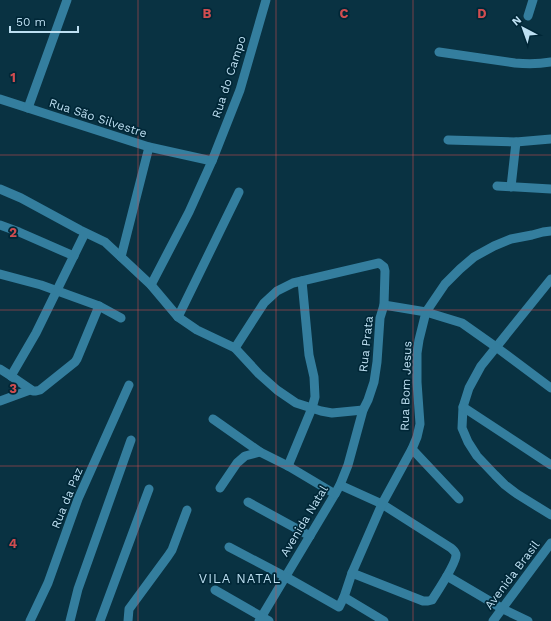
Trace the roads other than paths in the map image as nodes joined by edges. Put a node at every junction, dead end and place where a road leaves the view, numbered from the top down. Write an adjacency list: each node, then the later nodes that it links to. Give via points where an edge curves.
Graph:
1 (67, 0): 8 (street)
2 (266, 0): 13 (street, Rua do Campo, via 240,90)
3 (533, 0): 4 (street)
4 (528, 16)
5 (439, 52): 6 (street, via 526,64)
6 (551, 62)
7 (0, 99): 8 (street, Rua São Silvestre)
8 (28, 108): 12 (street, Rua São Silvestre)
9 (551, 139): 11 (street)
10 (448, 140): 11 (street)
11 (516, 142): 15 (street)
12 (149, 147): 13 (street); 23 (street, Rua São Silvestre)
13 (212, 161): 27 (street, Rua do Campo)
14 (498, 186): 15 (street)
15 (511, 187): 17 (street)
16 (0, 189): 21 (street)
17 (551, 189)
18 (239, 192): 33 (street)
19 (0, 225): 22 (street)
20 (551, 231): 31 (street, Rua Bom Jesus, via 511,239 474,257 446,284)
21 (85, 233): 22 (street); 23 (street, via 105,242)
22 (74, 256): 28 (street)
23 (121, 256): 27 (street)
24 (0, 274): 28 (street)
25 (551, 278): 34 (street)
26 (302, 281): 29 (street, Rua Prata, via 380,262 385,271); 35 (street, via 277,291 264,303); 45 (street, via 309,355 314,377 315,397)
27 (151, 285): 33 (street)
28 (57, 291): 30 (street); 37 (street)
29 (384, 305): 31 (street); 46 (street, Rua Prata, via 380,318 374,382)
30 (99, 306): 32 (street); 40 (street, via 75,362 40,390)
31 (426, 312): 34 (street, via 462,323); 49 (street, Rua Bom Jesus, via 417,353 416,382 420,424)
32 (121, 318)
33 (178, 318): 35 (street)
34 (496, 347): 39 (street); 44 (street, via 481,366 469,388)
35 (235, 348): 45 (street, via 277,390 296,403)
36 (0, 369): 37 (street)
37 (11, 376): 40 (street)
38 (129, 385): 73 (street, Rua da Paz, via 78,499 48,583)
39 (551, 388)
40 (30, 390): 42 (street)
41 (0, 392): 42 (street)
42 (13, 396): 43 (street)
43 (0, 402)
44 (463, 407): 52 (street); 62 (street, via 462,428 477,456 517,494)
45 (312, 408): 46 (street, via 332,412); 53 (street)
46 (363, 410): 50 (street, Rua Prata)
47 (213, 419): 51 (street)
48 (131, 440): 74 (street, via 78,589)
49 (412, 449): 58 (street); 60 (street, Rua Bom Jesus)
50 (352, 451): 54 (street, Avenida Natal)
51 (260, 452): 53 (street); 55 (street, via 245,456 237,463)
52 (551, 465)
53 (288, 466): 57 (street)
54 (340, 485): 57 (street, Avenida Natal); 60 (street)
55 (220, 488)
56 (149, 489): 75 (street)
57 (335, 494): 63 (street, Avenida Natal)
58 (459, 499)
59 (248, 502): 63 (street)
60 (382, 504): 66 (street, Rua Bom Jesus); 67 (street, via 454,551 455,560)
61 (187, 510): 76 (street, via 172,550 129,609)
62 (551, 515)
63 (310, 536): 68 (street, Avenida Natal)
64 (551, 544): 71 (street, Avenida Brasil)
65 (229, 547): 68 (street)
66 (352, 573): 67 (street, via 423,601 432,600); 70 (street, Rua Bom Jesus)
67 (447, 576): 71 (street)
68 (286, 577): 70 (street, Rua Bom Jesus, via 339,607); 72 (street, Avenida Natal)
69 (215, 590): 72 (street)
70 (344, 597): 77 (street)
71 (503, 609): 78 (street, Avenida Brasil); 79 (street)
72 (263, 620)
73 (30, 621)
74 (70, 621)
75 (100, 621)
76 (128, 621)
77 (384, 621)
78 (493, 621)
79 (528, 621)

